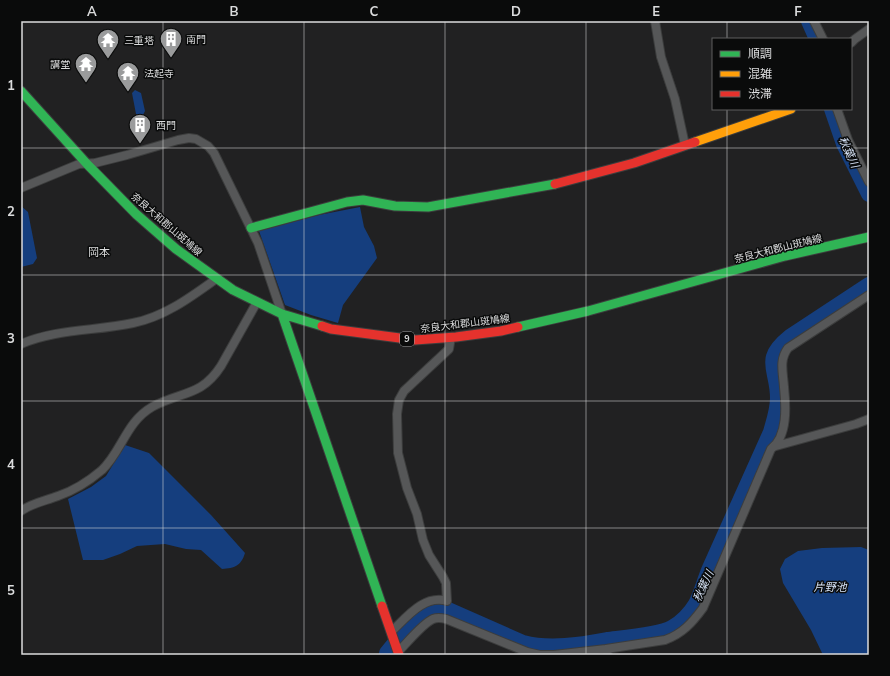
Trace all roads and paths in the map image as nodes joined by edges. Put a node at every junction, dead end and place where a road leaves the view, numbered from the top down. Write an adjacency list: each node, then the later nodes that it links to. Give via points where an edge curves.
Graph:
1 (655, 21): 9 (street, via 661,57 675,98)
2 (814, 21): 4 (street)
3 (869, 29): 5 (street)
4 (822, 38)
5 (852, 42)
6 (21, 91): 10 (main road, 奈良大和郡山斑鳩線 / 9)
7 (789, 110): 9 (main road)
8 (837, 110): 11 (street, via 848,140)
9 (685, 145): 13 (main road, via 610,170 560,183 428,207 395,206 363,200 347,202)
10 (87, 164): 12 (street, via 79,164); 13 (street, via 178,140 196,139 214,153); 15 (main road, 奈良大和郡山斑鳩線 / 9, via 136,214)
11 (869, 182)
12 (21, 188)
13 (251, 228): 18 (street, via 260,246)
14 (869, 237): 19 (main road, 奈良大和郡山斑鳩線 / 9, via 785,256 588,311 501,331)
15 (216, 279): 17 (main road, 奈良大和郡山斑鳩線 / 9); 20 (street, via 188,299 157,316 95,330 61,333)
16 (869, 295): 22 (street, via 784,353 783,427 782,436)
17 (257, 302): 18 (main road, 奈良大和郡山斑鳩線 / 9); 23 (street, via 221,366 205,385 152,407 140,416 130,426 112,457 92,477 68,492 34,503)
18 (282, 314): 19 (main road, 奈良大和郡山斑鳩線 / 9, via 331,329 378,336 415,340); 24 (main road)
19 (451, 338): 24 (street, via 449,349 404,391 399,400 397,414 398,453 407,488 418,514 423,540 446,583 447,601 440,599 423,604)
20 (21, 344)
21 (869, 419): 22 (street)
22 (776, 446): 26 (street, via 768,457 706,602 695,618 682,632 665,640)
23 (21, 511)
24 (392, 634): 25 (main road)
25 (398, 652): 26 (street, via 426,624 439,618 540,655)
26 (607, 652)

